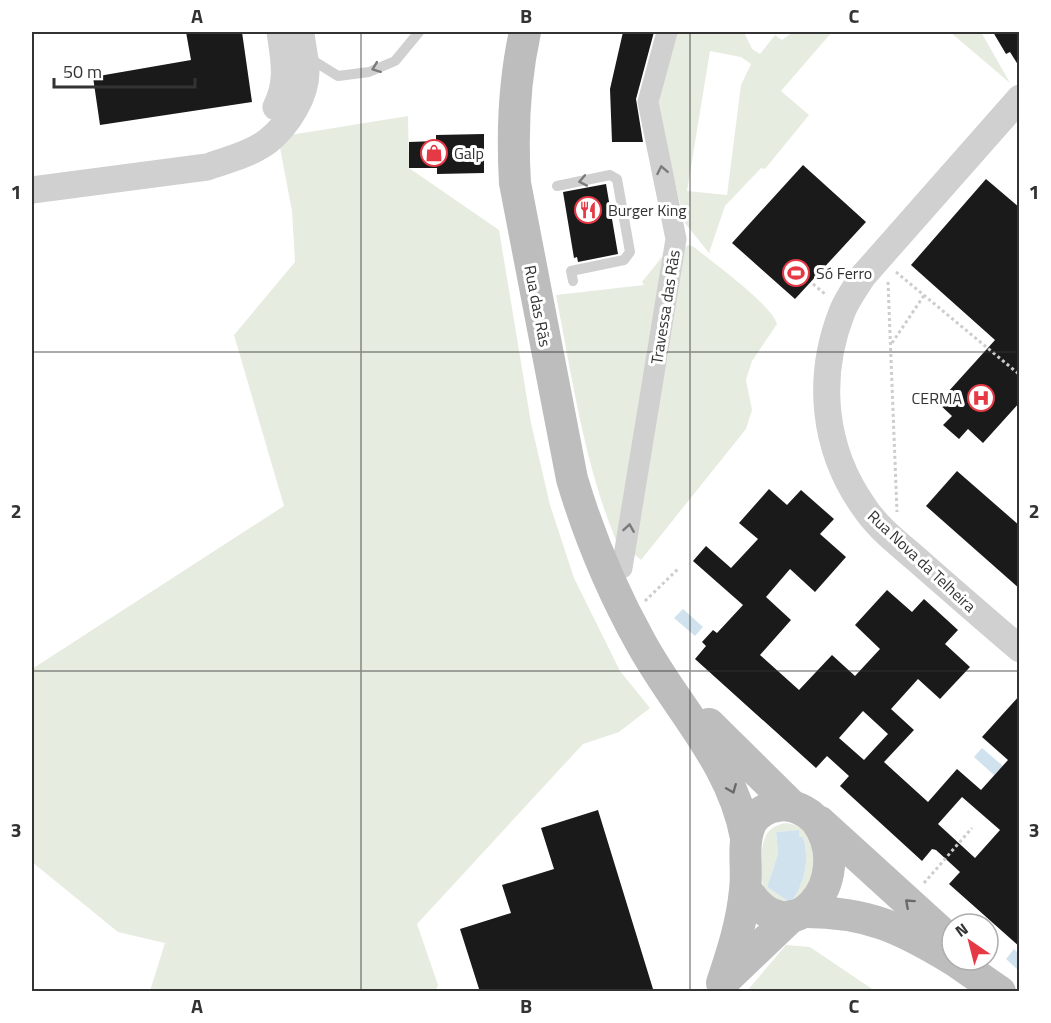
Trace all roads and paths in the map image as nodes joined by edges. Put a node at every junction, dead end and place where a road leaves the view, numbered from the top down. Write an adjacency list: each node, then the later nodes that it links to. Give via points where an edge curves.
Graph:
1 (280, 32): 5 (street)
2 (419, 32): 5 (lane, one-way to 5, via 395,61 369,72 338,76)
3 (525, 32): 18 (main road, Rua das Rãs, via 516,84 515,183 572,479)
4 (667, 32): 18 (street, Travessa das Rãs, one-way to 4, via 622,568 676,239 648,102)
5 (296, 48): 7 (street)
6 (1020, 98): 11 (street, Rua Nova da Telheira)
7 (279, 119): 8 (street, via 237,142 206,152); 10 (street, via 267,141 207,167)
8 (32, 177)
9 (556, 186): 12 (lane, one-way to 9, via 572,271 624,261 630,252 625,220 617,179 610,176)
10 (32, 190)
11 (887, 256): 13 (path); 14 (path); 20 (street, Rua Nova da Telheira, via 863,276 843,309 831,343 825,399 828,429 837,457 865,509 887,534)
12 (573, 281)
13 (925, 293): 14 (path); 15 (path)
14 (891, 345): 16 (path)
15 (1020, 375)
16 (897, 523)
17 (678, 569): 19 (path)
18 (606, 574): 21 (main road, Rua das Rãs, via 641,645)
19 (642, 604)
20 (1020, 649)
21 (669, 685): 22 (main road); 24 (main road, one-way to 24, via 718,759 741,813)
22 (801, 810): 24 (main road, via 778,805 764,810 752,820); 27 (main road, via 826,835 830,855 829,876 819,899); 28 (main road, one-way to 22)
23 (972, 828): 26 (path)
24 (746, 838): 25 (main road)
25 (746, 889): 27 (main road, via 765,913 781,917); 32 (main road, via 738,934)
26 (917, 891)
27 (799, 914): 29 (main road, via 840,912 886,923); 32 (main road)
28 (940, 932)
29 (940, 952)
30 (972, 972): 33 (main road)
31 (985, 972): 34 (main road)
32 (718, 987)
33 (1000, 992)
34 (1006, 992)

